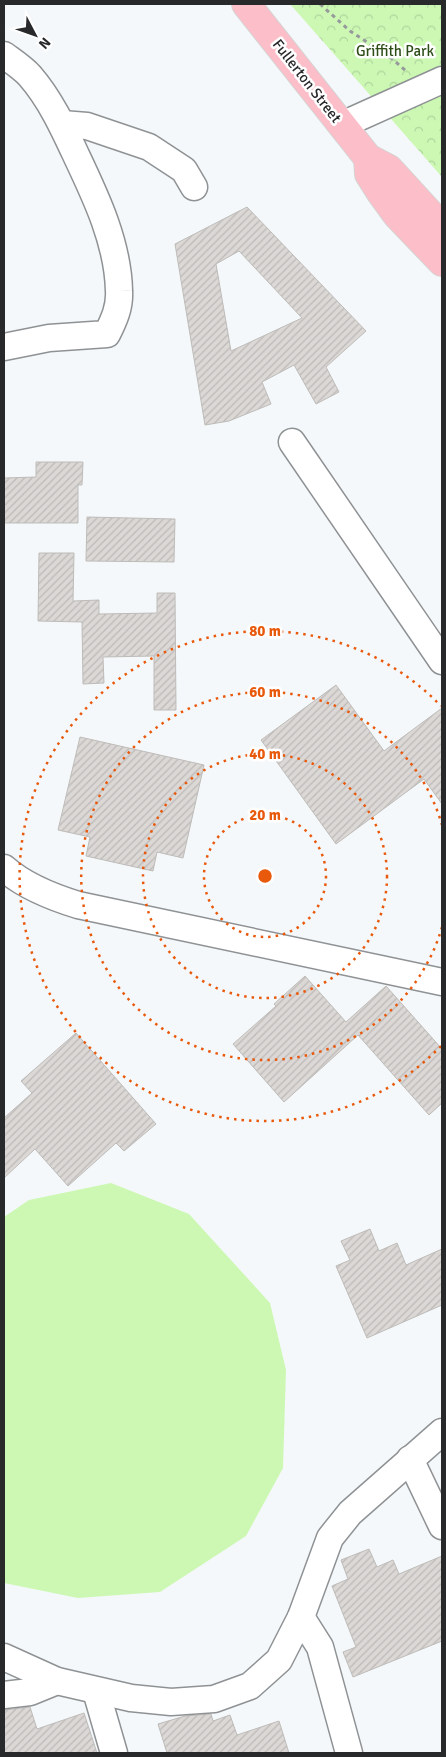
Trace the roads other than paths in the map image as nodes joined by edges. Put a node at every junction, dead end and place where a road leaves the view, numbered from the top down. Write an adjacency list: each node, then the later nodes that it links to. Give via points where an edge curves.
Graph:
1 (246, 4): 5 (main road, Fullerton Street)
2 (4, 54): 4 (lane, via 30,76)
3 (432, 84): 5 (lane)
4 (62, 124): 7 (lane, via 87,126 149,147 184,170); 10 (lane, via 111,238 120,292 117,314 107,334 49,338)
5 (342, 125): 6 (main road, Fullerton Street)
6 (368, 158): 8 (main road, Fullerton Street, via 389,169); 9 (main road, Fullerton Street, via 369,174 381,193 397,215)
7 (194, 187)
8 (442, 228)
9 (442, 262)
10 (4, 347)
11 (292, 442): 12 (lane)
12 (442, 661)
13 (7, 877): 14 (lane, via 78,905)
14 (442, 982)
15 (442, 1432): 16 (lane)
16 (410, 1459): 17 (lane); 18 (lane, via 350,1513 330,1538)
17 (442, 1526)
18 (301, 1618): 21 (lane, via 279,1660 250,1686 214,1699 171,1702); 24 (lane, via 320,1647)
19 (4, 1657): 20 (lane)
20 (57, 1681): 21 (lane); 22 (lane, via 30,1692)
21 (96, 1691): 23 (lane)
22 (4, 1695)
23 (114, 1753)
24 (349, 1753)

